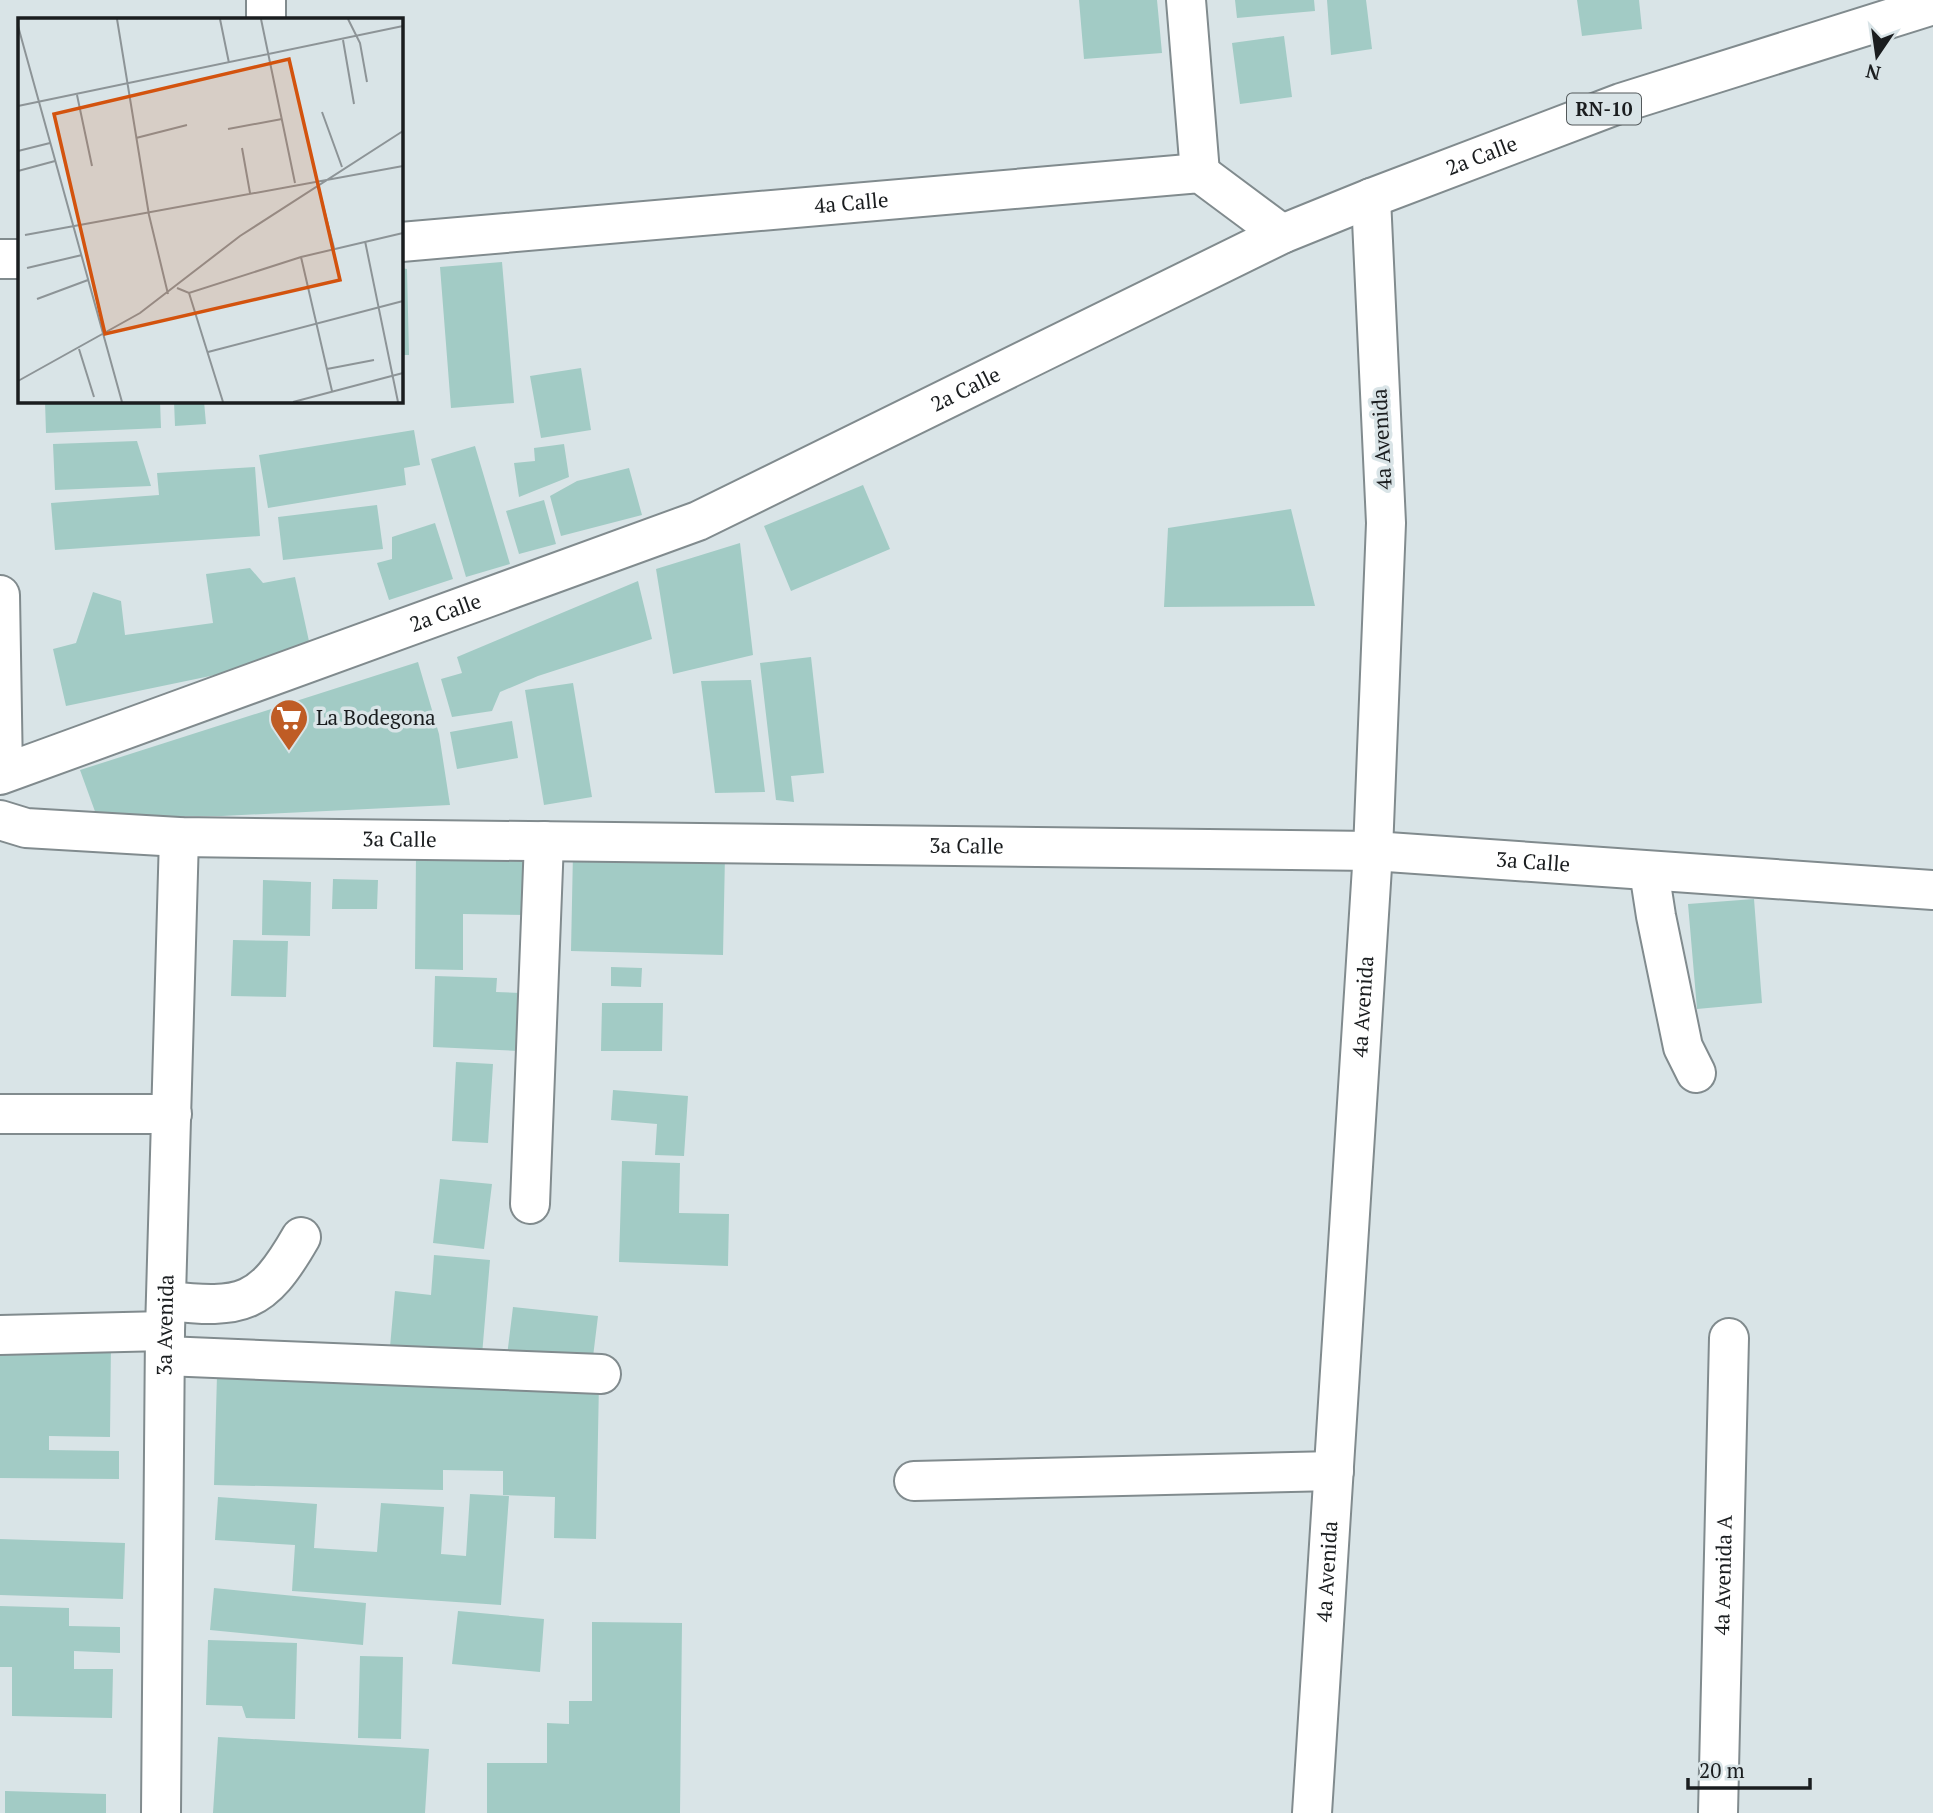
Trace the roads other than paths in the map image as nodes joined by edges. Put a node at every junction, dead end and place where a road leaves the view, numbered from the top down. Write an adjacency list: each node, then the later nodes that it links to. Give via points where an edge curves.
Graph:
1 (266, 0): 4 (street)
2 (1186, 0): 5 (street)
3 (1933, 5): 6 (street, 2a Calle / RN-10, via 1621,103)
4 (266, 18)
5 (1200, 173): 7 (street); 8 (street, 4a Calle)
6 (1371, 198): 7 (street, 2a Calle / RN-10); 16 (street, 4a Avenida, via 1386,523)
7 (1282, 234): 12 (street, 2a Calle, via 698,521)
8 (402, 242)
9 (0, 259): 10 (street)
10 (18, 259)
11 (0, 595): 12 (street)
12 (2, 774)
13 (0, 820): 14 (street, 3a Calle, via 26,828)
14 (179, 836): 15 (street, 3a Calle); 21 (street, 3a Avenida)
15 (544, 841): 16 (street, 3a Calle); 22 (street)
16 (1373, 851): 17 (street, 3a Calle); 28 (street, 4a Avenida)
17 (1649, 871): 18 (street, 3a Calle); 19 (street, via 1683,1046)
18 (1933, 891)
19 (1696, 1073)
20 (0, 1114): 21 (street)
21 (172, 1114): 24 (street, 3a Avenida)
22 (530, 1204)
23 (301, 1237): 24 (street, via 263,1290 245,1301 199,1305)
24 (166, 1330): 25 (street); 27 (street); 30 (street, 3a Avenida)
25 (0, 1335)
26 (1729, 1338): 32 (street, 4a Avenida A)
27 (601, 1374)
28 (1334, 1471): 29 (street); 31 (street, 4a Avenida)
29 (914, 1481)
30 (161, 1813)
31 (1312, 1813)
32 (1718, 1813)

